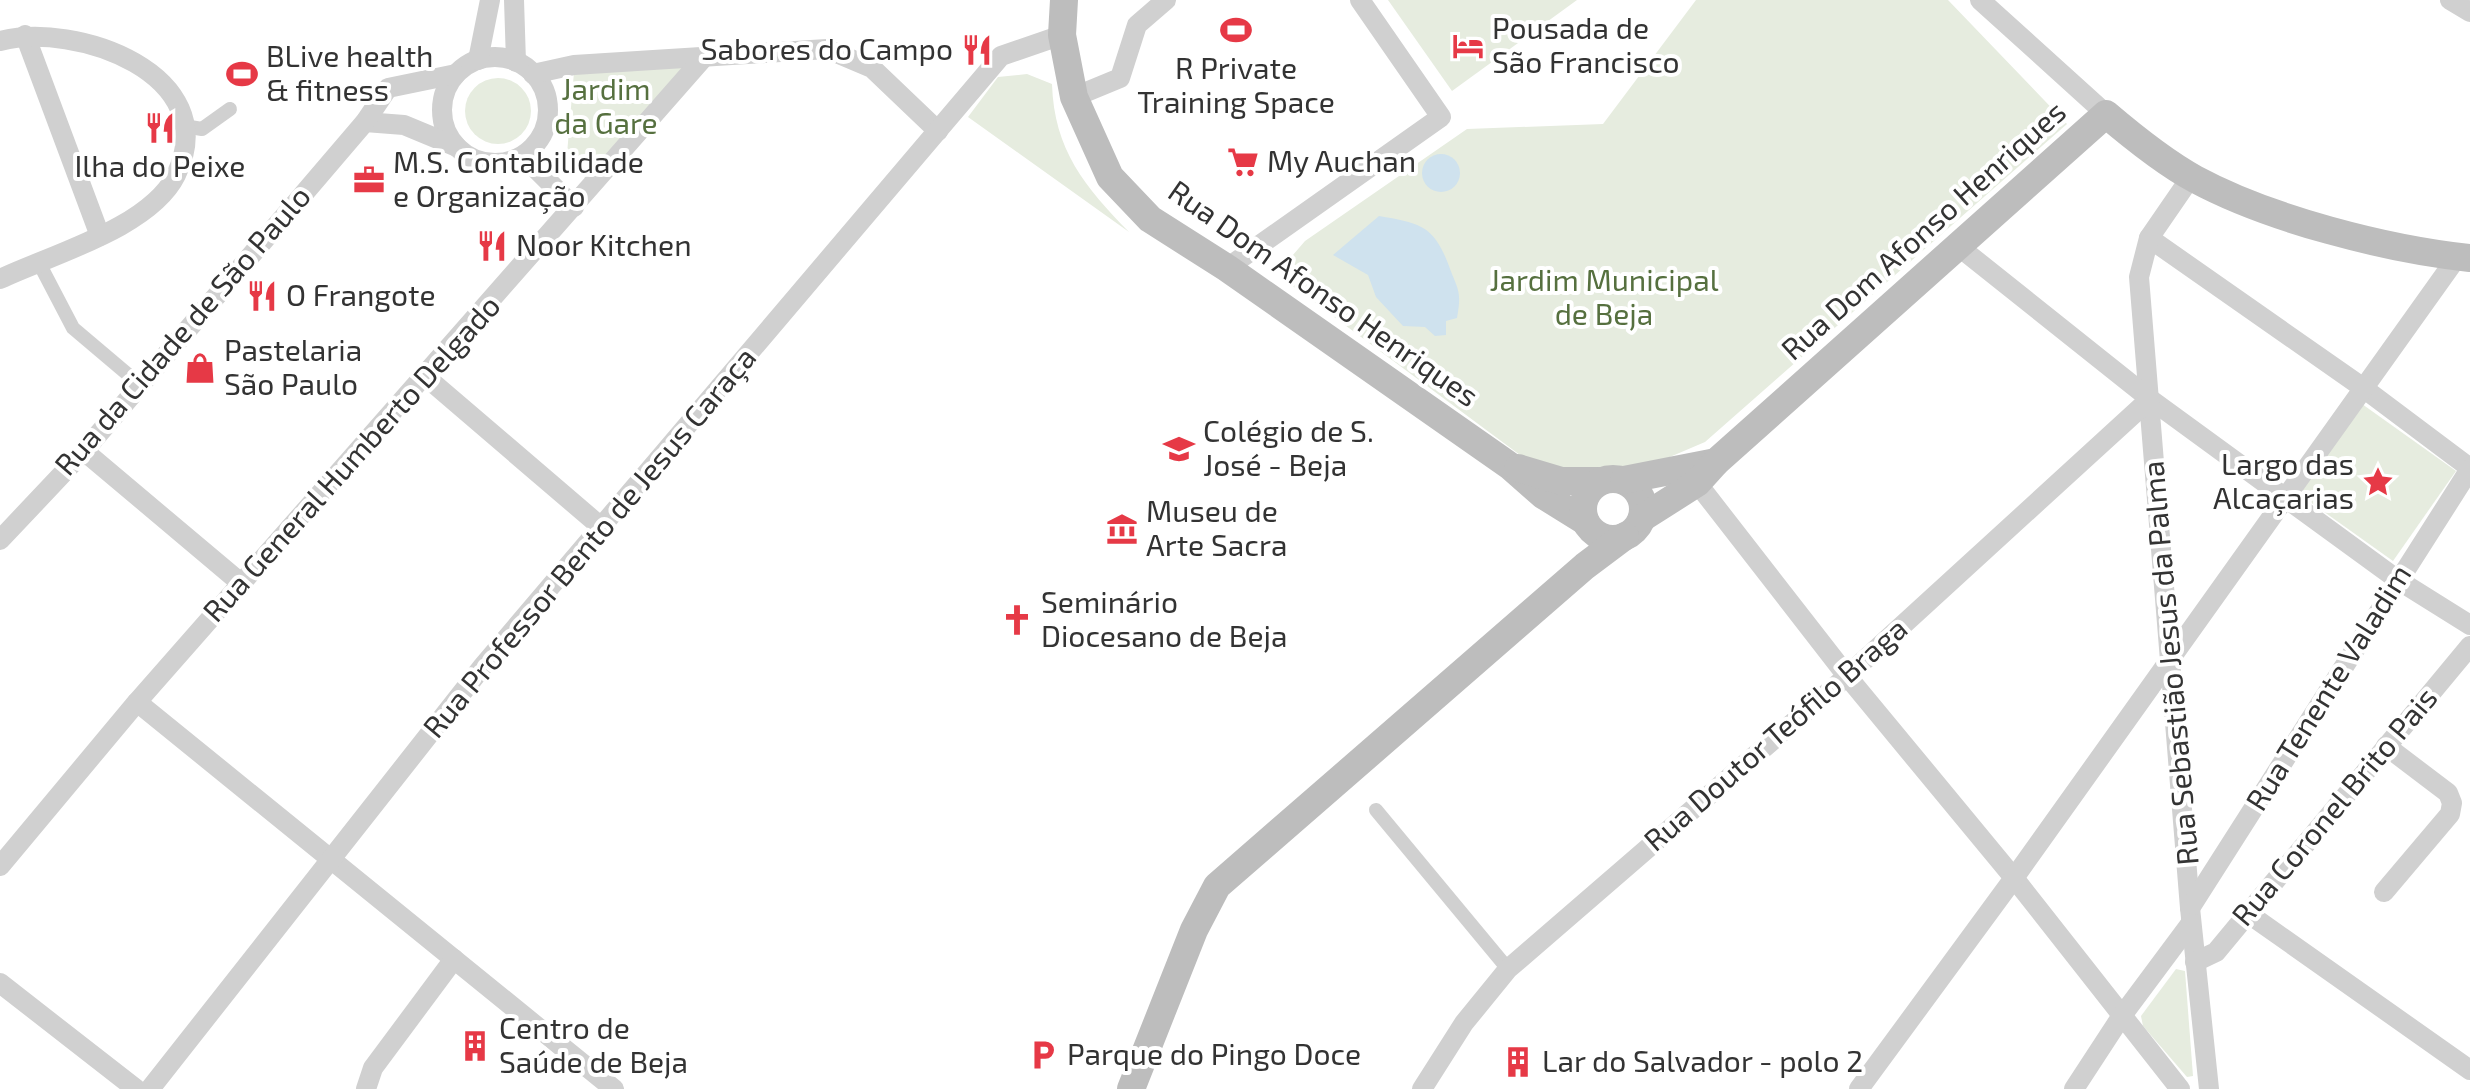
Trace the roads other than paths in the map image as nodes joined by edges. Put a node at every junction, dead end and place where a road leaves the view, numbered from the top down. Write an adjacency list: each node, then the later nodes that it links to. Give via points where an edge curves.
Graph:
1 (490, 0): 11 (street)
2 (514, 0): 12 (street)
3 (1064, 0): 8 (main road, Rua Dom Afonso Henriques)
4 (1166, 0): 14 (street, via 1137,25 1120,78)
5 (1360, 0): 29 (street, via 1441,117)
6 (1980, 0): 16 (street)
7 (25, 35): 9 (street); 18 (street, via 70,37 147,70 169,90); 24 (street)
8 (1062, 35): 14 (main road, Rua Dom Afonso Henriques); 19 (street, Rua Professor Bento de Jesus Caraça, via 1001,56)
9 (0, 41)
10 (706, 55): 12 (street); 19 (street, via 827,49 872,68); 23 (street, Rua General Humberto Delgado)
11 (478, 60): 12 (street, via 504,58); 13 (street)
12 (525, 68): 21 (street, via 542,86 547,117 543,133)
13 (456, 74): 17 (street, Rua da Cidade de São Paulo, via 388,88); 20 (street, via 443,103 448,134)
14 (1074, 97): 29 (main road, Rua Dom Afonso Henriques, via 1110,177 1150,219)
15 (230, 109): 18 (street, via 202,129)
16 (2106, 114): 22 (main road); 26 (main road, Rua Dom Afonso Henriques)
17 (365, 122): 20 (street, via 404,125); 32 (street, Rua da Cidade de São Paulo)
18 (184, 126): 24 (street, via 176,176 157,199)
19 (938, 131): 42 (street, Rua Professor Bento de Jesus Caraça)
20 (457, 147): 21 (street, via 481,162)
21 (523, 156): 23 (street)
22 (2191, 177): 25 (street); 27 (main road, via 2297,220)
23 (574, 207): 31 (street, Rua General Humberto Delgado)
24 (100, 236): 28 (street)
25 (2149, 238): 33 (street); 34 (street, Rua Sebastião Jesus da Palma, via 2139,277)
26 (1958, 246): 34 (street); 38 (main road, Rua Dom Afonso Henriques)
27 (2464, 257): 33 (street)
28 (38, 261): 30 (street); 32 (street, via 73,328)
29 (1227, 268): 36 (main road, Rua Dom Afonso Henriques)
30 (0, 279)
31 (426, 377): 42 (street); 47 (street, Rua General Humberto Delgado)
32 (138, 383): 35 (street, Rua da Cidade de São Paulo)
33 (2362, 387): 37 (street); 40 (street)
34 (2150, 399): 40 (street); 50 (street, Rua Sebastião Jesus da Palma); 51 (street, Rua Doutor Teófilo Braga)
35 (84, 451): 44 (street, Rua da Cidade de São Paulo); 47 (street)
36 (1510, 466): 39 (main road, via 1561,481); 41 (main road, Rua Dom Afonso Henriques)
37 (2470, 469): 46 (street, Rua Tenente Valadim)
38 (1706, 472): 39 (main road); 43 (main road, Rua Dom Afonso Henriques); 51 (street)
39 (1612, 481): 41 (main road, via 1592,486 1583,503); 43 (main road, via 1642,500)
40 (2286, 496): 46 (street); 50 (street)
41 (1587, 524): 43 (main road, via 1602,537); 45 (main road)
42 (600, 526): 55 (street, Rua Professor Bento de Jesus Caraça)
43 (1633, 527): 45 (main road, Rua Dom Afonso Henriques)
44 (0, 540)
45 (1592, 561): 71 (main road, Rua Dom Afonso Henriques, via 1217,886 1194,930)
46 (2398, 580): 48 (street); 60 (street, Rua Tenente Valadim)
47 (242, 584): 52 (street, Rua General Humberto Delgado)
48 (2470, 625)
49 (2470, 646): 53 (street, Rua Coronel Brito Pais)
50 (2171, 658): 57 (street); 60 (street, Rua Sebastião Jesus da Palma)
51 (1847, 676): 57 (street); 63 (street, Rua Doutor Teófilo Braga)
52 (137, 702): 55 (street); 56 (street, Rua General Humberto Delgado)
53 (2386, 746): 58 (street, via 2448,793 2452,803 2450,814); 59 (street, Rua Coronel Brito Pais)
54 (1376, 810): 63 (street)
55 (330, 858): 61 (street); 68 (street, Rua Professor Bento de Jesus Caraça)
56 (0, 866)
57 (2014, 878): 65 (street); 73 (street)
58 (2384, 892)
59 (2246, 912): 62 (street, Rua Coronel Brito Pais, via 2216,952); 66 (street)
60 (2191, 916): 62 (street, Rua Sebastião Jesus da Palma); 65 (street, Rua Tenente Valadim)
61 (454, 959): 69 (street, via 373,1068); 70 (street)
62 (2195, 962): 76 (street, Rua Sebastião Jesus da Palma)
63 (1508, 969): 72 (street, Rua Doutor Teófilo Braga, via 1464,1023)
64 (0, 983): 67 (street)
65 (2121, 1017): 74 (street, Rua Tenente Valadim); 75 (street)
66 (2470, 1070)
67 (136, 1089)
68 (150, 1089)
69 (366, 1089)
70 (614, 1089)
71 (1131, 1089)
72 (1422, 1089)
73 (1859, 1089)
74 (2074, 1089)
75 (2180, 1089)
76 (2209, 1089)

